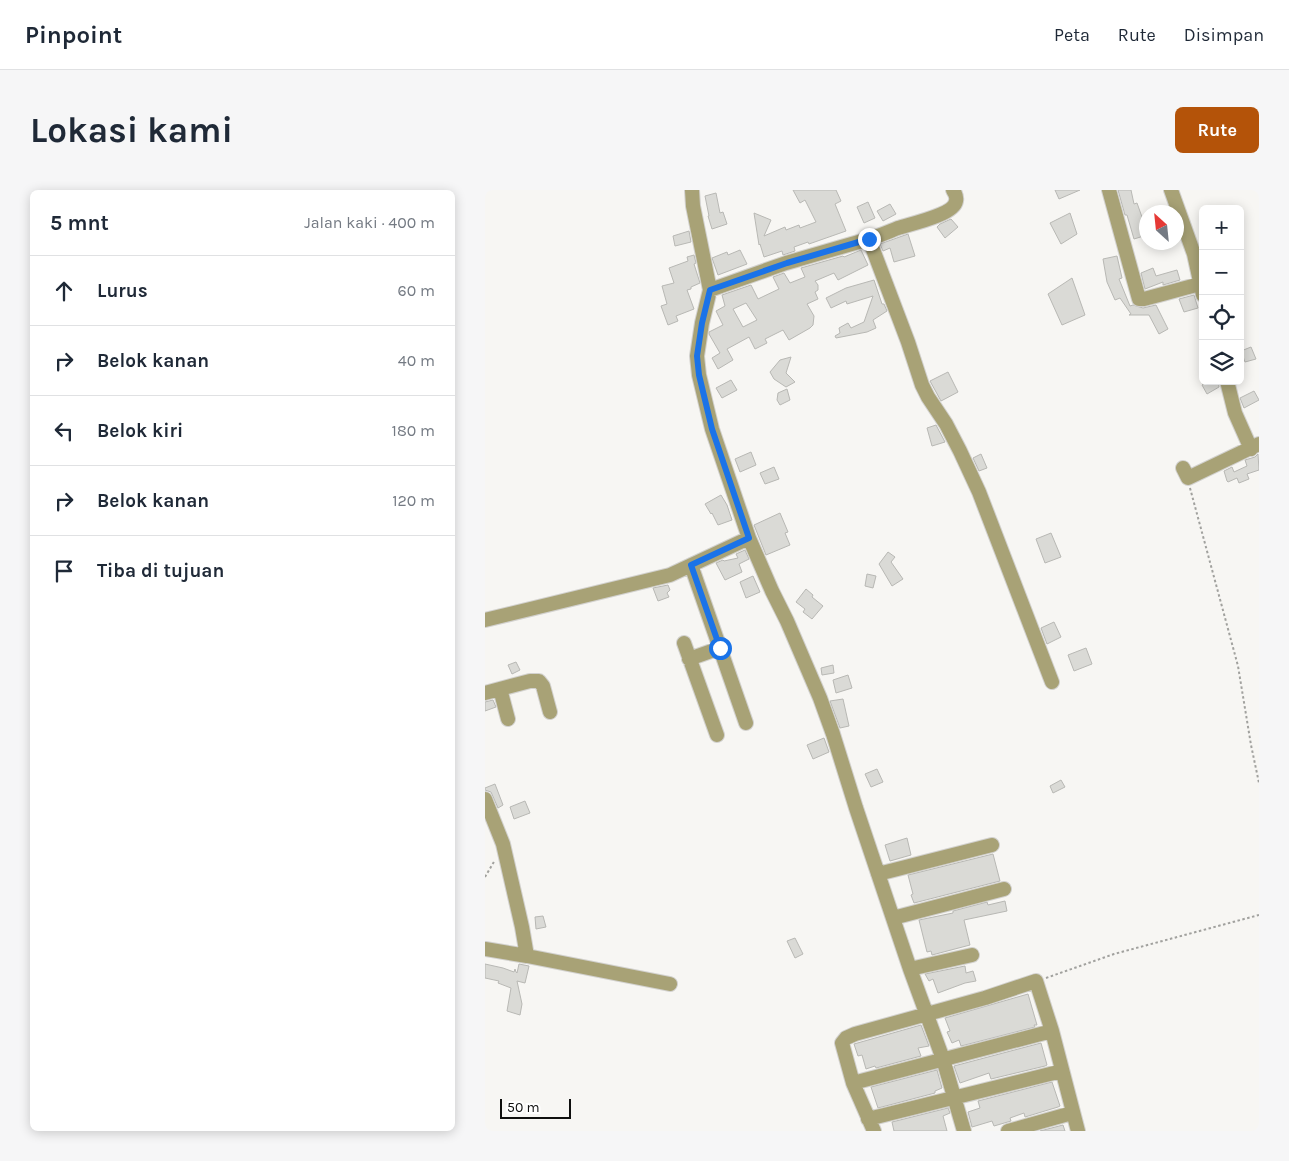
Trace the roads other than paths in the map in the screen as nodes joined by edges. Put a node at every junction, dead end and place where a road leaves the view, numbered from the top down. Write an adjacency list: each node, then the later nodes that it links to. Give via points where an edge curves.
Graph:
1 (953, 190): 5 (street, via 957,201 946,212)
2 (1109, 190): 8 (street, via 1139,299)
3 (1171, 190): 6 (street, via 1194,254)
4 (693, 191): 7 (street, via 693,206)
5 (869, 239): 7 (street); 18 (street, via 922,384 946,424 979,492)
6 (1199, 280)
7 (710, 290): 12 (street, via 697,356 699,375 712,429)
8 (1199, 290)
9 (1228, 385): 10 (street, via 1235,413)
10 (1255, 447): 11 (street)
11 (1185, 473)
12 (749, 538): 13 (street); 27 (street, via 820,698)
13 (691, 565): 14 (street, via 670,575); 16 (street)
14 (485, 620)
15 (683, 643): 17 (street)
16 (720, 648): 17 (street); 23 (street)
17 (689, 659): 24 (street)
18 (1052, 682)
19 (500, 689): 20 (street); 21 (street, via 539,681); 22 (street)
20 (485, 693)
21 (550, 712)
22 (508, 719)
23 (746, 723)
24 (717, 735)
25 (485, 799): 32 (street, via 503,844)
26 (992, 845): 27 (street)
27 (878, 874): 29 (street)
28 (1004, 890): 29 (street)
29 (893, 918): 33 (street)
30 (485, 949): 32 (street)
31 (972, 955): 33 (street)
32 (527, 956): 34 (street)
33 (910, 969): 35 (street)
34 (670, 984)
35 (927, 1014): 36 (street, via 1037,982); 37 (street); 39 (street, via 846,1038 842,1043)
36 (1052, 1031): 37 (street); 38 (street)
37 (943, 1059): 39 (street); 40 (street)
38 (1062, 1071): 40 (street); 41 (street)
39 (853, 1083): 42 (street)
40 (954, 1097): 42 (street); 43 (street)
41 (1072, 1112): 44 (street); 45 (street)
42 (871, 1125)
43 (964, 1131)
44 (1008, 1131)
45 (1077, 1131)

